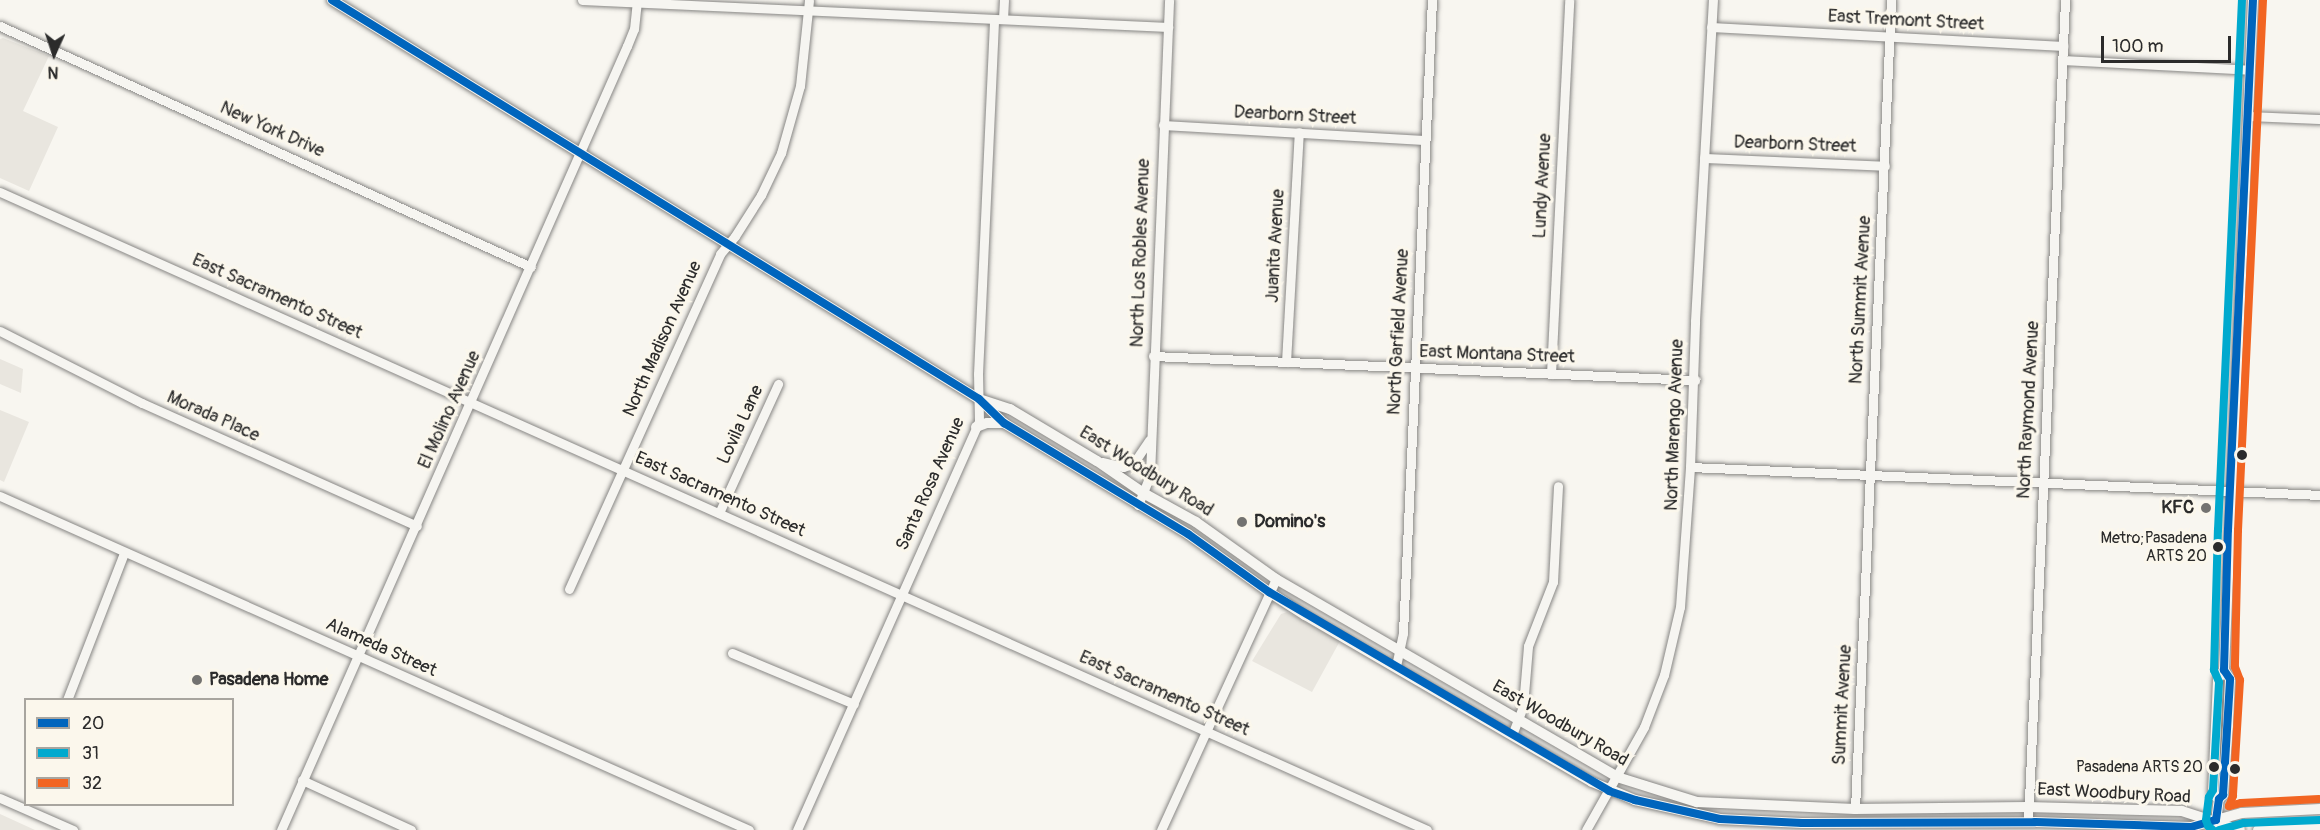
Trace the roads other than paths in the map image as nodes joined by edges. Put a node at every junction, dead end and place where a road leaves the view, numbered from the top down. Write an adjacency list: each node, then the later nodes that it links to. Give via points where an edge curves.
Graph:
1 (582, 0): 12 (street)
2 (809, 0): 13 (street, North Madison Avenue)
3 (1004, 0): 14 (street, Santa Rosa Avenue)
4 (1169, 0): 16 (street, North Los Robles Avenue)
5 (1431, 0): 26 (street, North Garfield Avenue)
6 (1569, 0): 37 (street, Lundy Avenue)
7 (1713, 0): 17 (street, North Marengo Avenue)
8 (1891, 0): 18 (street, North Summit Avenue)
9 (2065, 0): 19 (street, North Raymond Avenue)
10 (2253, 0): 21 (main road)
11 (336, 1): 27 (main road, East Woodbury Road)
12 (637, 1): 13 (street); 27 (street, El Molino Avenue, via 634,28)
13 (808, 11): 14 (street); 31 (street, North Madison Avenue, via 800,86 781,153 761,195)
14 (999, 19): 16 (street); 40 (street, Santa Rosa Avenue)
15 (0, 26): 32 (street, New York Drive)
16 (1168, 27): 24 (street, North Los Robles Avenue)
17 (1711, 27): 18 (street, East Tremont Street); 28 (street, North Marengo Avenue)
18 (1890, 36): 19 (street, East Tremont Street); 29 (street, North Summit Avenue)
19 (2063, 46): 20 (street, North Raymond Avenue)
20 (2062, 60): 21 (street); 49 (street, North Raymond Avenue)
21 (2250, 70): 22 (main road)
22 (2247, 116): 23 (street); 51 (main road)
23 (2320, 119)
24 (1163, 125): 25 (street, Dearborn Street); 34 (street, North Los Robles Avenue)
25 (1299, 132): 26 (street, Dearborn Street); 35 (street, Juanita Avenue)
26 (1424, 140): 36 (street, North Garfield Avenue)
27 (579, 154): 31 (main road, East Woodbury Road); 32 (street, El Molino Avenue)
28 (1704, 158): 29 (street, Dearborn Street); 38 (street, North Marengo Avenue)
29 (1885, 166): 48 (street, North Summit Avenue)
30 (0, 192): 41 (street, East Sacramento Street)
31 (727, 246): 40 (main road, East Woodbury Road); 47 (street, North Madison Avenue, via 715,264)
32 (531, 267): 41 (street, El Molino Avenue)
33 (0, 331): 57 (street, Morada Place, via 142,403)
34 (1154, 356): 35 (street, East Montana Street); 44 (street, North Los Robles Avenue)
35 (1286, 362): 36 (street, East Montana Street)
36 (1415, 368): 37 (street, East Montana Street); 66 (street, North Garfield Avenue)
37 (1551, 374): 38 (street, East Montana Street)
38 (1695, 380): 46 (street, North Marengo Avenue)
39 (778, 384): 56 (street, Lovila Lane)
40 (979, 399): 42 (main road, East Woodbury Road); 43 (street, Santa Rosa Avenue, via 979,421); 45 (main road, East Woodbury Road, via 1010,408)
41 (471, 402): 47 (street, East Sacramento Street); 57 (street, El Molino Avenue)
42 (1004, 423): 43 (main road); 55 (main road, East Woodbury Road)
43 (975, 427): 64 (street, Santa Rosa Avenue)
44 (1150, 438): 45 (street, via 1133,464 1123,467); 52 (street, North Los Robles Avenue, via 1150,475)
45 (1097, 461): 52 (main road, East Woodbury Road)
46 (1690, 466): 48 (street); 75 (street, North Marengo Avenue, via 1685,570 1675,634 1644,727)
47 (622, 470): 56 (street, East Sacramento Street); 62 (street, North Madison Avenue)
48 (1869, 475): 49 (street); 65 (street, North Summit Avenue)
49 (2043, 482): 51 (street); 81 (street, North Raymond Avenue)
50 (1558, 486): 72 (street, via 1553,582 1528,646 1523,706)
51 (2230, 491): 53 (street); 85 (main road, via 2224,669 2218,679 2213,794 2219,799)
52 (1144, 494): 55 (street, North Los Robles Avenue); 58 (main road, East Woodbury Road)
53 (2320, 495)
54 (0, 496): 60 (street, Alameda Street)
55 (1138, 505): 59 (main road, East Woodbury Road)
56 (719, 513): 64 (street, East Sacramento Street)
57 (417, 526): 68 (street, El Molino Avenue)
58 (1222, 539): 59 (main road); 61 (main road, East Woodbury Road)
59 (1215, 552): 63 (main road, East Woodbury Road)
60 (124, 553): 68 (street, Alameda Street); 70 (street)
61 (1276, 579): 63 (street); 66 (main road, East Woodbury Road)
62 (569, 589)
63 (1269, 592): 69 (main road, East Woodbury Road); 73 (street)
64 (901, 594): 71 (street, Santa Rosa Avenue); 73 (street, East Sacramento Street)
65 (1865, 603): 82 (street, Summit Avenue)
66 (1399, 650): 69 (street, North Garfield Avenue); 72 (main road, East Woodbury Road)
67 (732, 653): 71 (street)
68 (358, 656): 76 (street, El Molino Avenue); 91 (street, Alameda Street)
69 (1396, 666): 74 (main road, East Woodbury Road)
70 (67, 698)
71 (854, 704): 92 (street, Santa Rosa Avenue)
72 (1518, 719): 74 (street); 75 (main road, East Woodbury Road)
73 (1204, 730): 93 (street); 94 (street, East Sacramento Street)
74 (1512, 735): 77 (main road, East Woodbury Road)
75 (1617, 777): 77 (street, North Marengo Avenue); 82 (main road, East Woodbury Road, via 1697,802)
76 (302, 780): 89 (street, El Molino Avenue); 90 (street)
77 (1609, 791): 87 (main road, East Woodbury Road, via 1720,819); 95 (street, North Marengo Avenue)
78 (0, 798): 79 (street)
79 (24, 806)
80 (28, 807): 88 (street)
81 (2027, 807): 82 (main road, East Woodbury Road); 84 (street, North Raymond Avenue); 85 (main road, East Woodbury Road, via 2182,811)
82 (1855, 809)
83 (2320, 809): 85 (main road, via 2242,813)
84 (2028, 822): 85 (main road, East Woodbury Road); 87 (main road, East Woodbury Road)
85 (2216, 825): 96 (main road)
86 (2320, 825): 97 (main road)
87 (1960, 826)
88 (73, 830)
89 (281, 830)
90 (411, 830)
91 (749, 830)
92 (797, 830)
93 (1161, 830)
94 (1427, 830)
95 (1586, 830)
96 (2240, 830)
97 (2258, 830)

